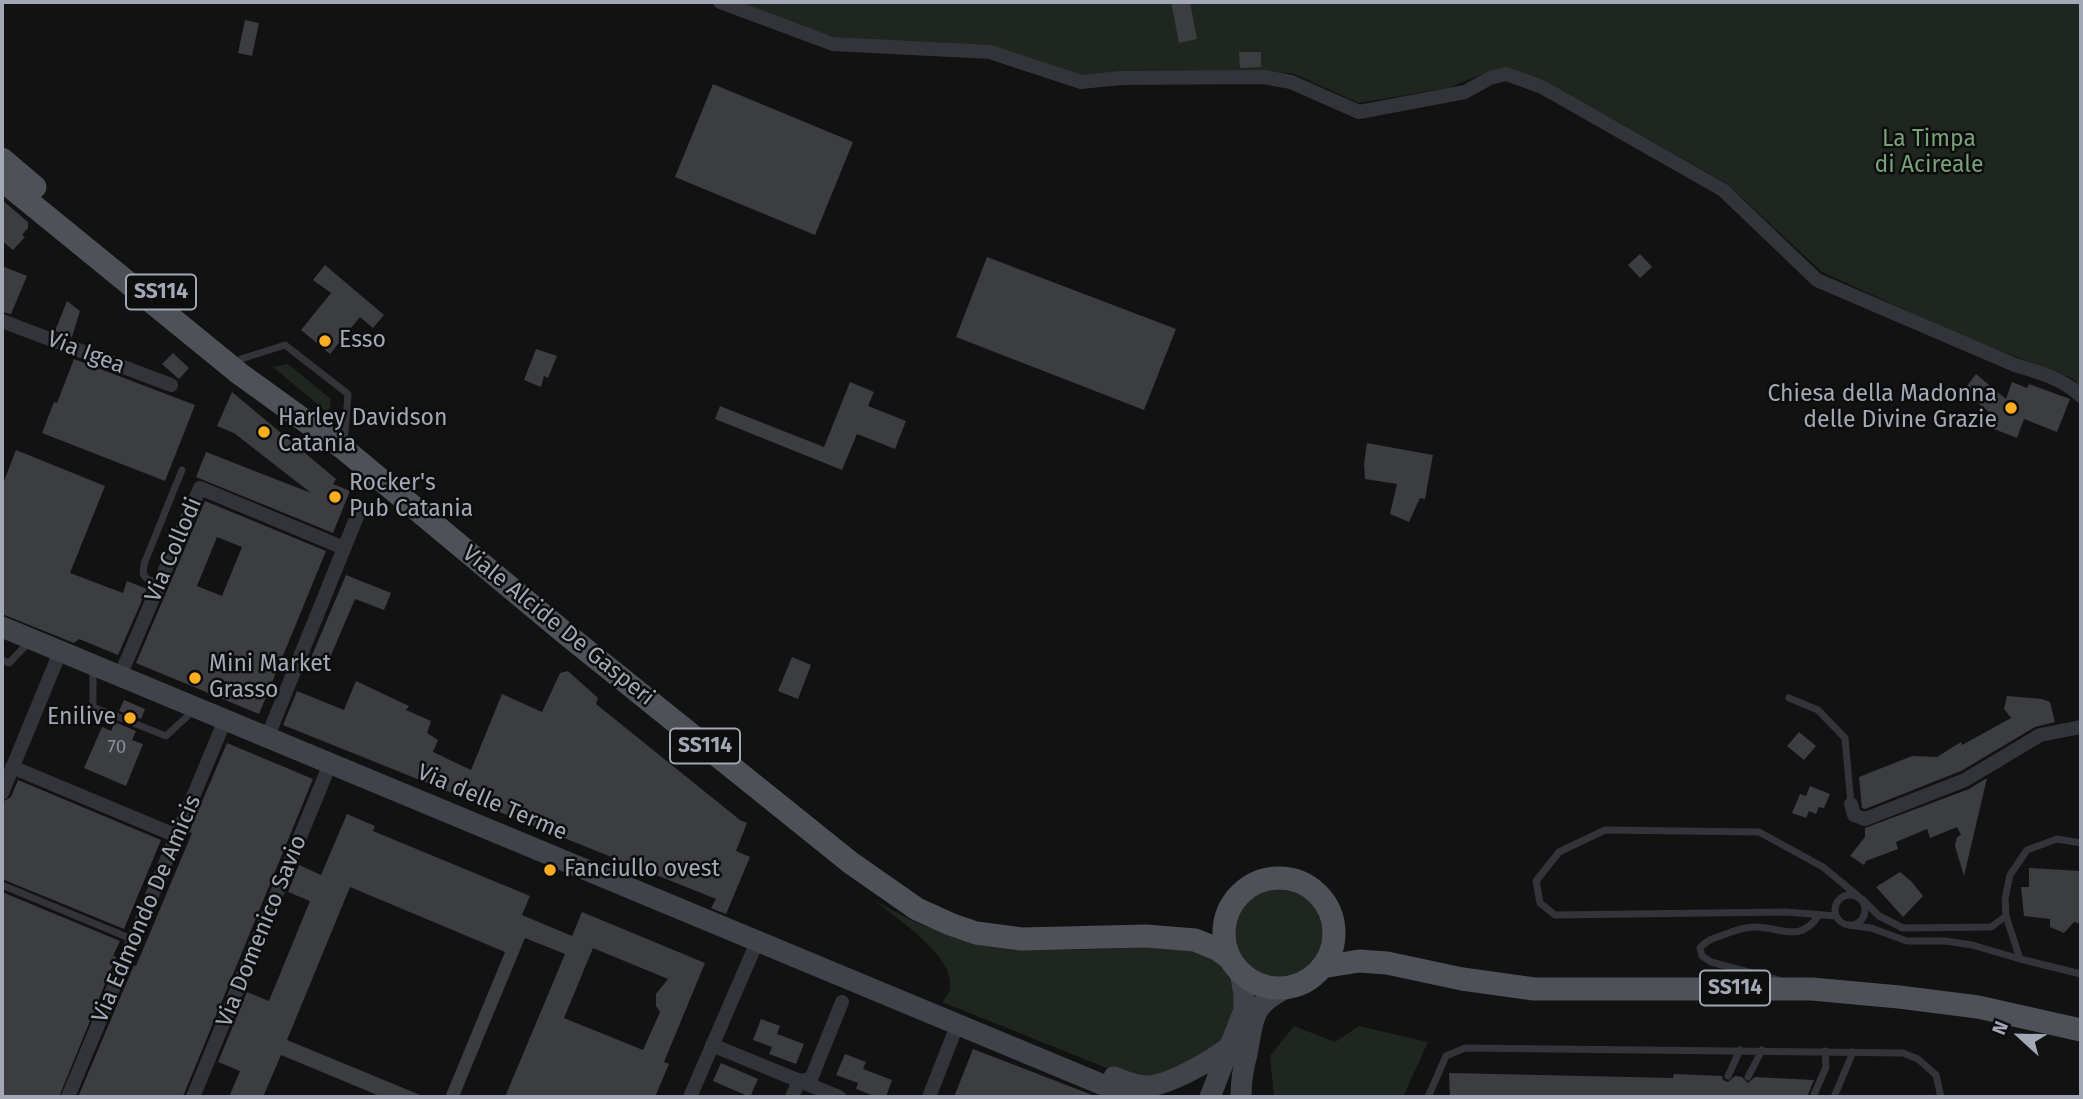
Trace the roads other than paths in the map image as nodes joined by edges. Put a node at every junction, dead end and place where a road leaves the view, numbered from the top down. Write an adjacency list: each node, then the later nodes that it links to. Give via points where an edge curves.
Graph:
1 (720, 2): 7 (street, via 833,44 990,52 1081,82 1264,77 1291,82 1359,112 1465,92 1506,74 1520,78 1723,190 1817,280 2043,374)
2 (2, 159): 5 (main road, Viale Alcide De Gasperi / SS114)
3 (2, 180): 8 (main road, Viale Alcide De Gasperi / SS114, via 240,374)
4 (2, 321): 6 (street, Via Igea)
5 (241, 359): 8 (main road, Viale Alcide De Gasperi / SS114); 9 (lane, via 285,345 348,394)
6 (171, 385)
7 (2081, 396)
8 (317, 428): 9 (main road, Viale Alcide De Gasperi / SS114)
9 (344, 449): 39 (main road, Viale Alcide De Gasperi / SS114, via 850,863 916,909 976,933 1022,939)
10 (183, 470): 13 (lane, via 144,564 147,579)
11 (358, 514): 12 (street)
12 (344, 548): 13 (street, Via Collodi, via 200,488); 24 (street)
13 (160, 583): 19 (street, Via Collodi)
14 (2, 627): 15 (street, Via delle Terme)
15 (32, 639): 16 (street, Via delle Terme); 17 (lane, via 9,663)
16 (60, 652): 18 (street, Via delle Terme); 26 (street)
17 (2, 660)
18 (93, 665): 19 (street, Via delle Terme); 21 (lane, via 93,707 166,736)
19 (120, 676): 21 (street, Via delle Terme)
20 (1789, 698): 28 (lane, via 1818,710 1845,738)
21 (197, 708): 22 (street, Via delle Terme)
22 (225, 720): 24 (street, Via delle Terme); 29 (street, Via Edmondo De Amicis)
23 (2081, 727): 28 (street, via 2040,734 1965,780 1873,817 1854,815)
24 (267, 738): 25 (street, Via delle Terme)
25 (330, 764): 41 (street, Via delle Terme); 63 (street, Via Domenico Savio)
26 (12, 767): 27 (street); 29 (street)
27 (2, 793)
28 (1851, 804)
29 (177, 836): 40 (street, Via Edmondo De Amicis)
30 (2081, 843): 36 (lane, via 2057,839 2027,850 2010,875)
31 (2, 885): 40 (lane)
32 (1860, 898): 34 (lane, via 1823,867 1759,832 1605,830 1559,852 1536,881 1540,903 1555,915); 35 (lane, via 1849,894 1840,898); 36 (lane, via 1903,928 1991,927); 38 (lane, via 1865,909 1862,919)
33 (1228, 909): 37 (main road, via 1249,886 1287,879 1309,887 1320,897); 39 (main road, via 1195,927); 44 (main road, via 1224,942)
34 (1819, 915): 35 (lane); 48 (lane, via 1804,930 1753,926 1706,941 1700,948 1711,962)
35 (1836, 916): 38 (lane)
36 (2006, 916): 42 (lane)
37 (1333, 925): 43 (main road, via 1361,950); 45 (main road, via 1330,954)
38 (1848, 925): 42 (lane, via 1907,941 1972,945)
39 (1146, 936): 44 (main road, via 1195,940 1217,949)
40 (134, 940): 62 (street, Via Edmondo De Amicis)
41 (757, 942): 50 (street, Via delle Terme); 52 (street)
42 (2020, 960): 46 (lane)
43 (1387, 963): 45 (main road, via 1359,961); 48 (main road, SS114, via 1535,989)
44 (1234, 965): 47 (main road, via 1261,985); 53 (street, via 1244,1010)
45 (1322, 967): 47 (main road, via 1306,981)
46 (2081, 974)
47 (1286, 988): 58 (street, via 1258,1008)
48 (1812, 989): 51 (main road, SS114, via 1978,1007)
49 (842, 1002): 61 (street, via 811,1079)
50 (961, 1024): 53 (street, via 997,1031 1146,1086 1170,1080); 67 (street); 68 (street)
51 (2081, 1030)
52 (712, 1045): 61 (street); 64 (street)
53 (1230, 1046): 69 (street)
54 (1740, 1050): 55 (lane); 59 (lane); 72 (lane, via 1465,1048 1446,1056)
55 (1762, 1050): 56 (lane); 60 (lane)
56 (1825, 1051): 57 (lane); 73 (lane, via 1826,1067)
57 (1853, 1052): 74 (lane); 75 (lane, via 1903,1053 1918,1059 1936,1075)
58 (1244, 1064): 70 (street); 71 (street)
59 (1728, 1076)
60 (1748, 1077)
61 (799, 1081): 65 (street); 66 (street)
62 (68, 1097)
63 (193, 1097)
64 (690, 1097)
65 (792, 1097)
66 (839, 1097)
67 (929, 1097)
68 (1132, 1097)
69 (1210, 1097)
70 (1226, 1097)
71 (1241, 1097)
72 (1427, 1097)
73 (1813, 1097)
74 (1834, 1097)
75 (1941, 1097)

